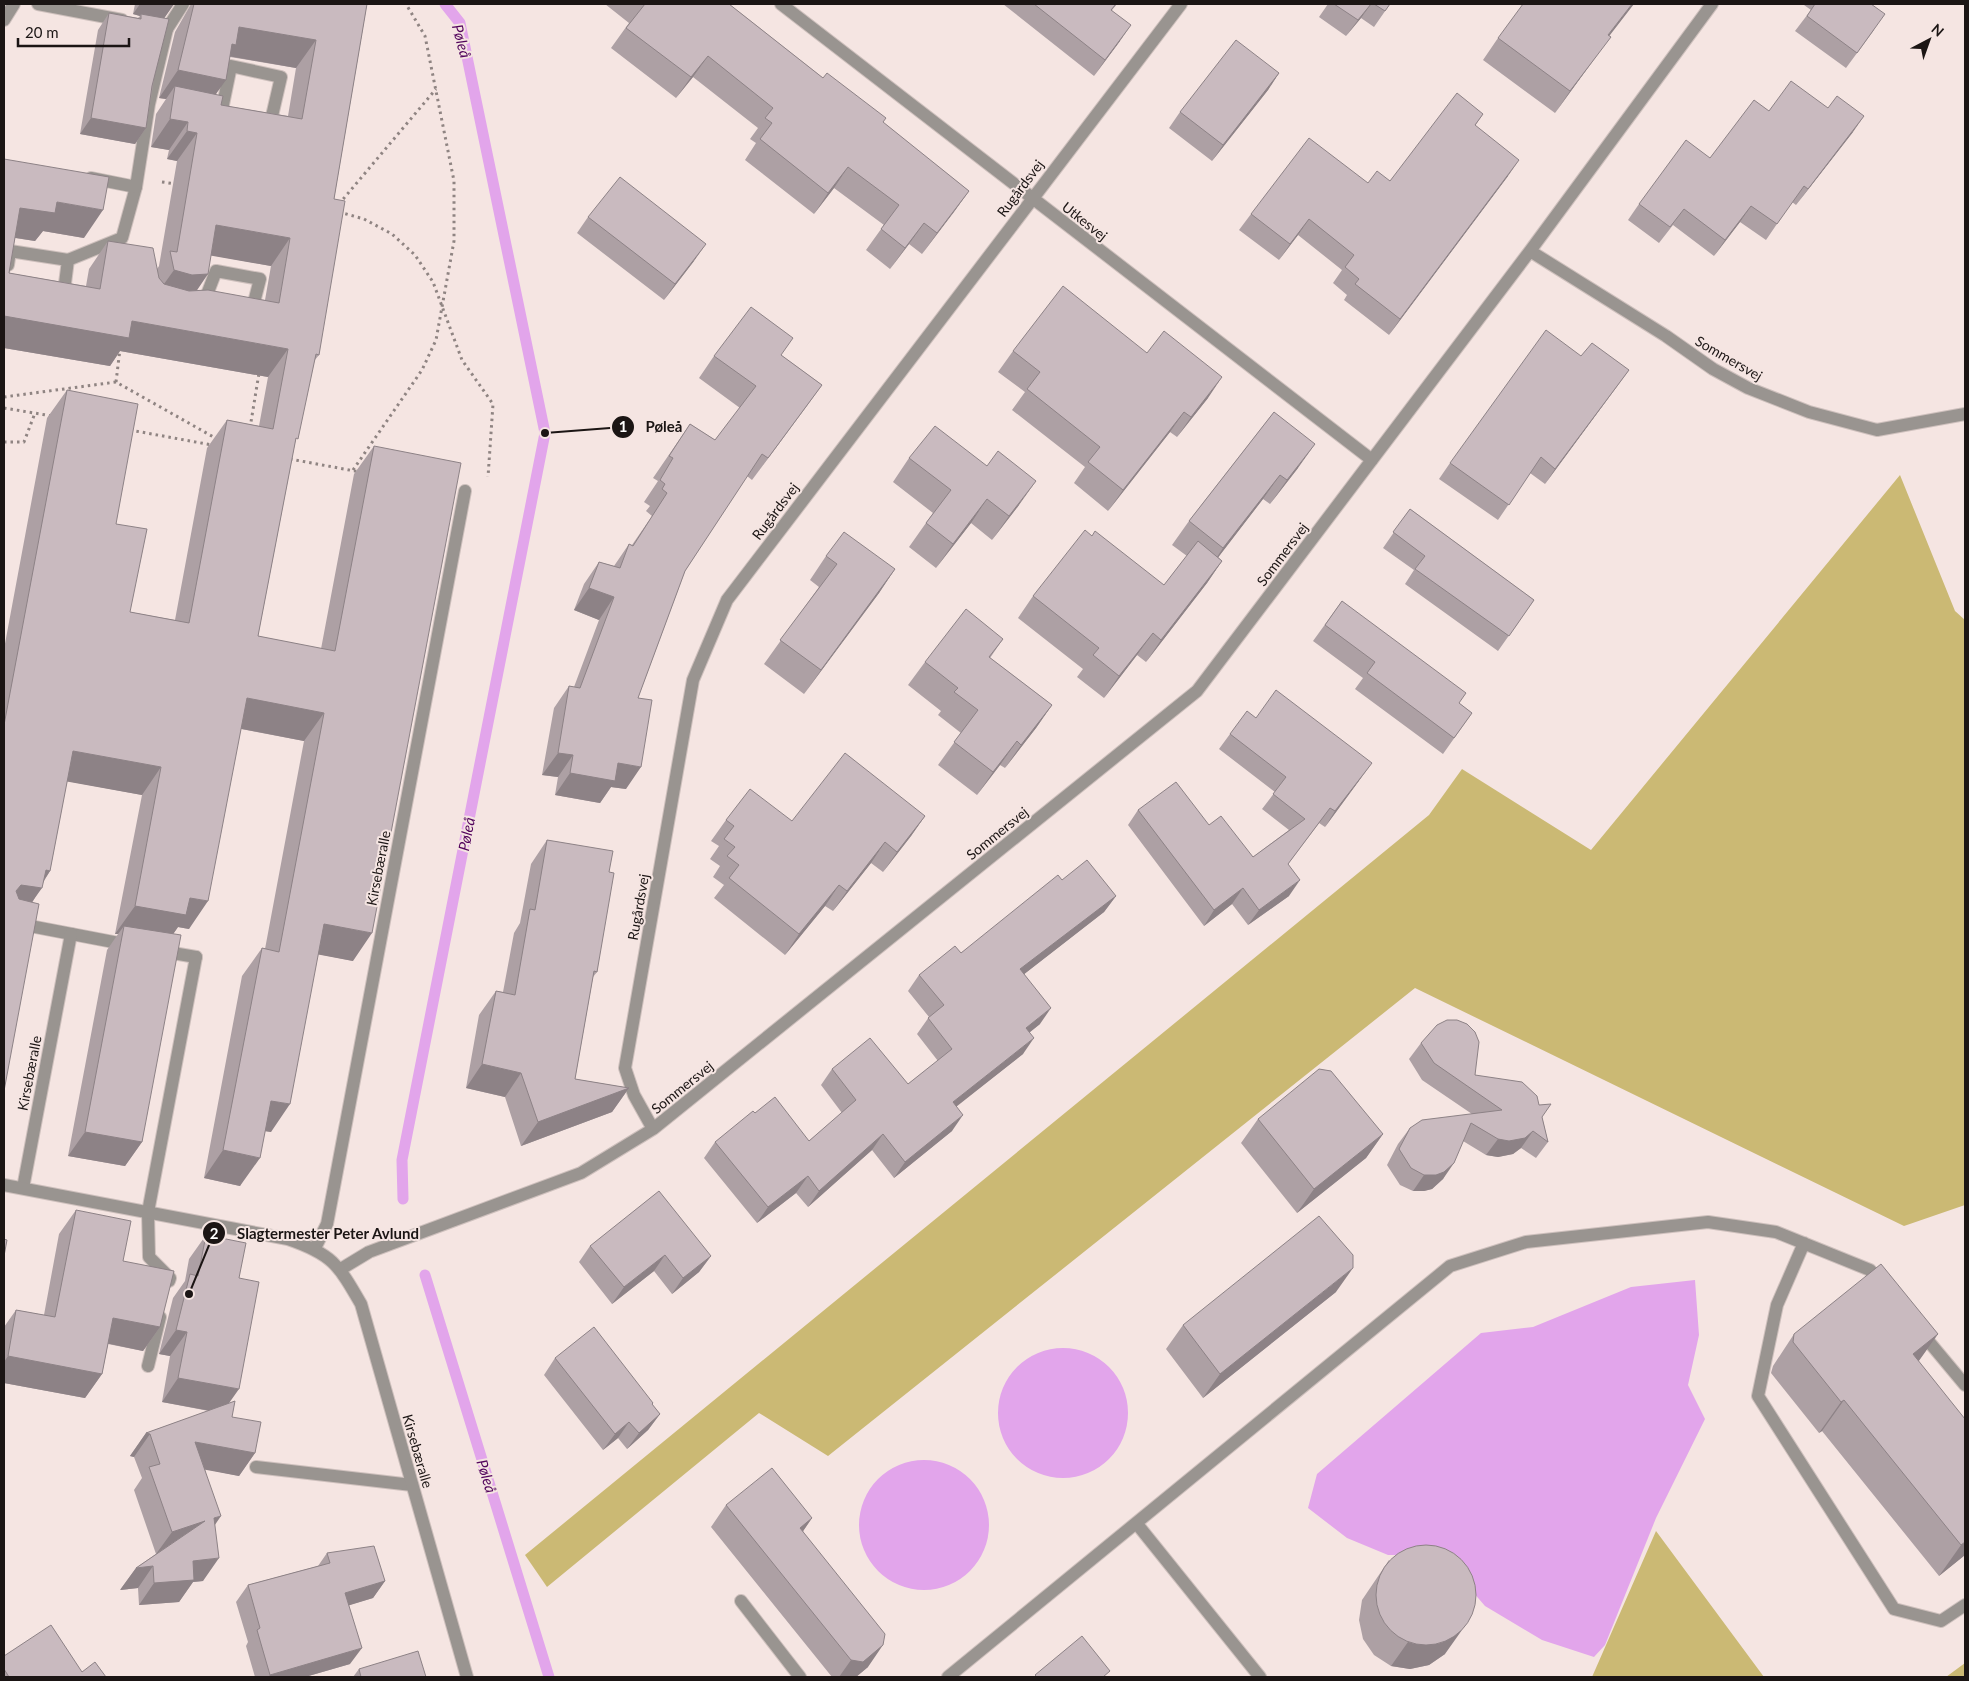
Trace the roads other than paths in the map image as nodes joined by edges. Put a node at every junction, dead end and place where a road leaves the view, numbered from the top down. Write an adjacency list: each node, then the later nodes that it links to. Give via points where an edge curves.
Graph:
1 (14, 4): 7 (street)
2 (38, 4): 8 (street)
3 (183, 4): 8 (street)
4 (781, 4): 13 (street, Utkesvej)
5 (1181, 4): 13 (street, Rugårdsvej)
6 (1712, 4): 14 (street, Sommersvej)
7 (4, 20)
8 (167, 29): 12 (street)
9 (236, 122): 10 (street, via 215,118 231,66 280,76 270,129)
10 (253, 126)
11 (79, 176): 12 (street)
12 (136, 187): 15 (street, via 125,242)
13 (1031, 198): 21 (street, Utkesvej); 25 (street, Rugårdsvej, via 727,600 693,680 625,1068 634,1094)
14 (1530, 251): 20 (street, Sommersvej, via 1713,369 1748,388 1809,412 1878,430); 21 (street, Sommersvej)
15 (68, 260): 16 (street, via 10,251); 17 (street, via 63,305)
16 (7, 278)
17 (53, 304)
18 (203, 309): 19 (street, via 216,271 260,279 250,318)
19 (241, 316)
20 (1965, 414)
21 (1372, 460): 25 (street, Sommersvej, via 1198,691)
22 (465, 491): 30 (street, Kirsebæralle, via 327,1224)
23 (4, 921): 24 (street)
24 (71, 934): 27 (street, Kirsebæralle); 28 (street, via 196,957)
25 (653, 1129): 31 (street, Sommersvej, via 581,1173 369,1252)
26 (4, 1185): 27 (street, Kirsebæralle)
27 (23, 1188): 28 (street, Kirsebæralle)
28 (148, 1212): 30 (street, Kirsebæralle, via 288,1239); 34 (street, via 149,1257 170,1278)
29 (1804, 1243): 32 (street, via 1870,1270); 38 (street, via 1776,1232 1708,1222 1526,1242 1450,1266); 40 (street, via 1777,1305 1758,1396 1894,1609 1941,1621)
30 (315, 1248): 31 (street, Kirsebæralle)
31 (341, 1269): 37 (street, Kirsebæralle, via 361,1304)
32 (1889, 1293)
33 (1914, 1323): 35 (street)
34 (148, 1366)
35 (1965, 1385)
36 (256, 1466): 37 (street)
37 (412, 1485): 41 (street, Kirsebæralle)
38 (1137, 1524): 43 (street); 44 (street)
39 (740, 1601): 42 (street)
40 (1965, 1604)
41 (467, 1677)
42 (800, 1677)
43 (948, 1677)
44 (1260, 1677)

